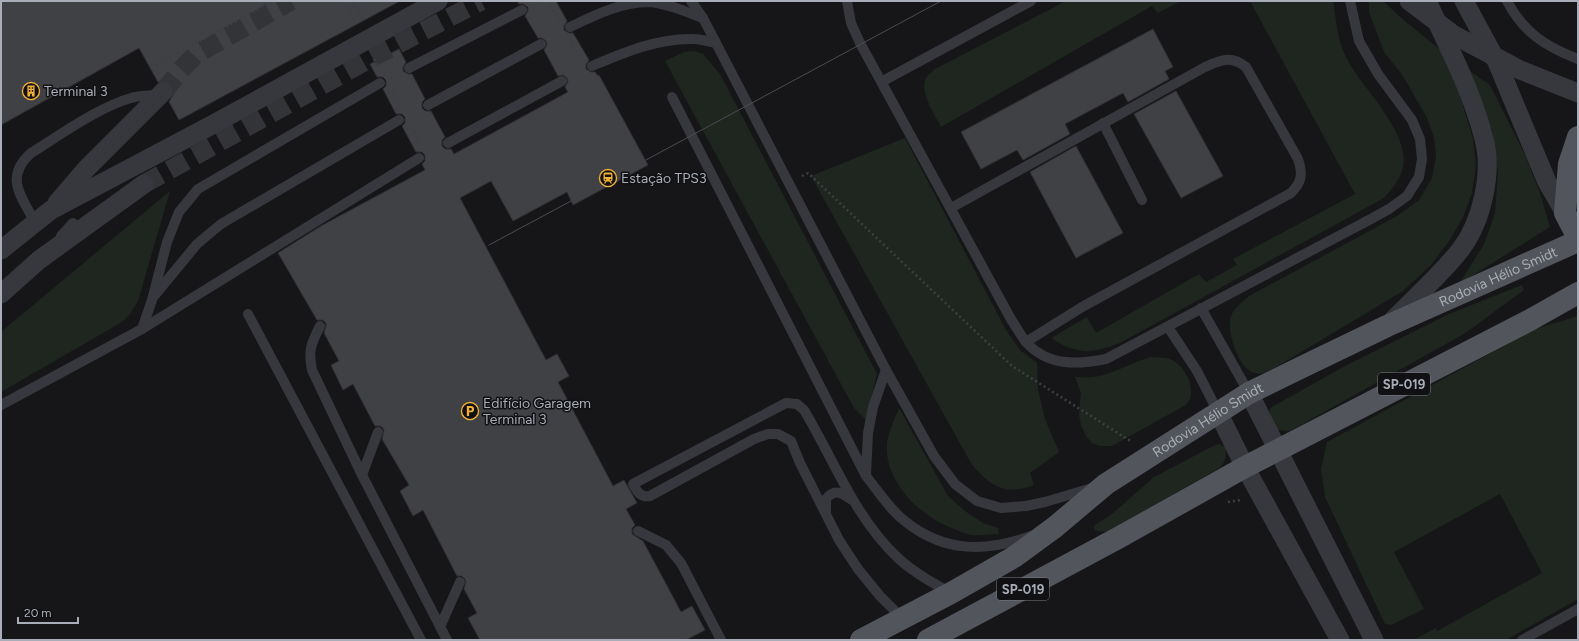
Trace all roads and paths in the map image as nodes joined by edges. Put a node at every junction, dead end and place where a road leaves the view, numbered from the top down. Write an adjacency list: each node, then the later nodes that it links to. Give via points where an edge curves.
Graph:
1 (272, 1): 18 (path)
2 (438, 1): 37 (street)
3 (691, 1): 12 (lane)
4 (847, 1): 22 (lane, via 851,22 860,43)
5 (1031, 1): 22 (lane)
6 (1350, 1): 49 (lane, via 1359,41 1378,74 1412,120 1420,139 1422,159 1419,177 1407,196 1389,209)
7 (1409, 1): 14 (street)
8 (1426, 1): 14 (street); 54 (street, via 1468,91 1485,140 1487,171 1484,197 1474,226 1462,248)
9 (1464, 1): 38 (street, via 1497,62 1547,182)
10 (1507, 1): 17 (lane, via 1527,30 1543,43)
11 (522, 10): 20 (lane)
12 (703, 18): 13 (lane, via 650,2 606,10); 15 (lane)
13 (570, 27)
14 (1454, 35): 25 (street, via 1520,70)
15 (716, 43): 19 (lane, via 695,39 668,40 636,48); 33 (lane)
16 (540, 44): 27 (lane)
17 (1578, 59)
18 (156, 65)
19 (592, 66)
20 (409, 68)
21 (562, 81): 31 (lane)
22 (882, 81): 36 (lane)
23 (380, 84): 47 (lane, via 198,189 179,212 167,242)
24 (161, 93): 37 (street, via 87,168); 39 (lane, via 114,104 24,158 19,165 16,178 20,194)
25 (1578, 93)
26 (672, 97): 66 (lane)
27 (428, 105)
28 (399, 120): 47 (lane, via 222,224 197,244)
29 (1102, 123): 35 (lane); 36 (lane); 56 (lane, via 1205,67 1225,60 1238,61 1246,67 1298,159 1302,169 1301,178 1298,186 1290,193 1082,307)
30 (1578, 137): 38 (main road, via 1569,164)
31 (448, 143)
32 (419, 158): 55 (lane)
33 (789, 183): 57 (lane); 62 (path, via 808,173 1012,366 1133,442)
34 (144, 184): 44 (street)
35 (1142, 200)
36 (951, 208): 56 (lane)
37 (51, 210): 39 (street)
38 (1565, 212): 41 (main road)
39 (35, 222): 43 (street)
40 (73, 223): 44 (lane)
41 (1578, 238)
42 (1578, 241): 54 (main road, Rodovia Hélio Smidt / SP-019)
43 (1, 250)
44 (39, 260): 46 (street)
45 (1578, 293): 51 (main road, SP-019)
46 (1, 294)
47 (152, 300): 55 (lane)
48 (1578, 307): 51 (main road)
49 (1201, 308): 53 (lane); 58 (lane)
50 (248, 314): 79 (lane)
51 (1530, 320): 63 (main road, SP-019)
52 (320, 326): 65 (lane, via 311,344 309,356 312,370)
53 (1168, 326): 56 (lane, via 1106,359 1084,363 1061,362 1043,356); 60 (lane, via 1197,371)
54 (1387, 326): 58 (main road, Rodovia Hélio Smidt / SP-019)
55 (142, 329): 59 (lane)
56 (1026, 342)
57 (886, 370): 66 (lane, via 873,407 868,432); 67 (lane, via 934,456 955,484 977,501 1002,508 1026,506)
58 (1250, 393): 60 (main road, Rodovia Hélio Smidt / SP-019); 63 (street)
59 (1, 405)
60 (1218, 412): 64 (street); 67 (main road, Rodovia Hélio Smidt / SP-019)
61 (378, 432): 65 (lane)
62 (1138, 439)
63 (1278, 450): 64 (main road, SP-019); 85 (street)
64 (1245, 467): 83 (main road, SP-019); 84 (street)
65 (362, 474): 78 (lane)
66 (866, 476): 72 (lane, via 906,522 934,539 962,546 987,547 1009,544)
67 (1106, 484): 72 (main road, Rodovia Hélio Smidt / SP-019)
68 (854, 502): 71 (lane, via 838,492 830,494 826,499); 71 (lane, via 804,410 797,404 786,403 632,484 640,495 650,496 754,439 768,434 778,434 791,441); 75 (lane, via 878,538 899,560)
69 (1226, 502): 70 (path, via 1241,500)
70 (1247, 503)
71 (826, 514): 77 (lane, via 858,569 880,596)
72 (1056, 527): 75 (main road, Rodovia Hélio Smidt / SP-019, via 1014,557)
73 (638, 531): 81 (lane, via 666,544 681,563)
74 (460, 582): 78 (lane)
75 (951, 593): 77 (main road, Rodovia Hélio Smidt / SP-019)
76 (1578, 609): 86 (lane)
77 (904, 619): 82 (main road, Rodovia Hélio Smidt / SP-019)
78 (440, 627): 80 (lane)
79 (421, 640)
80 (447, 640)
81 (721, 640)
82 (862, 640)
83 (928, 640)
84 (1340, 640)
85 (1374, 640)
86 (1522, 640)

